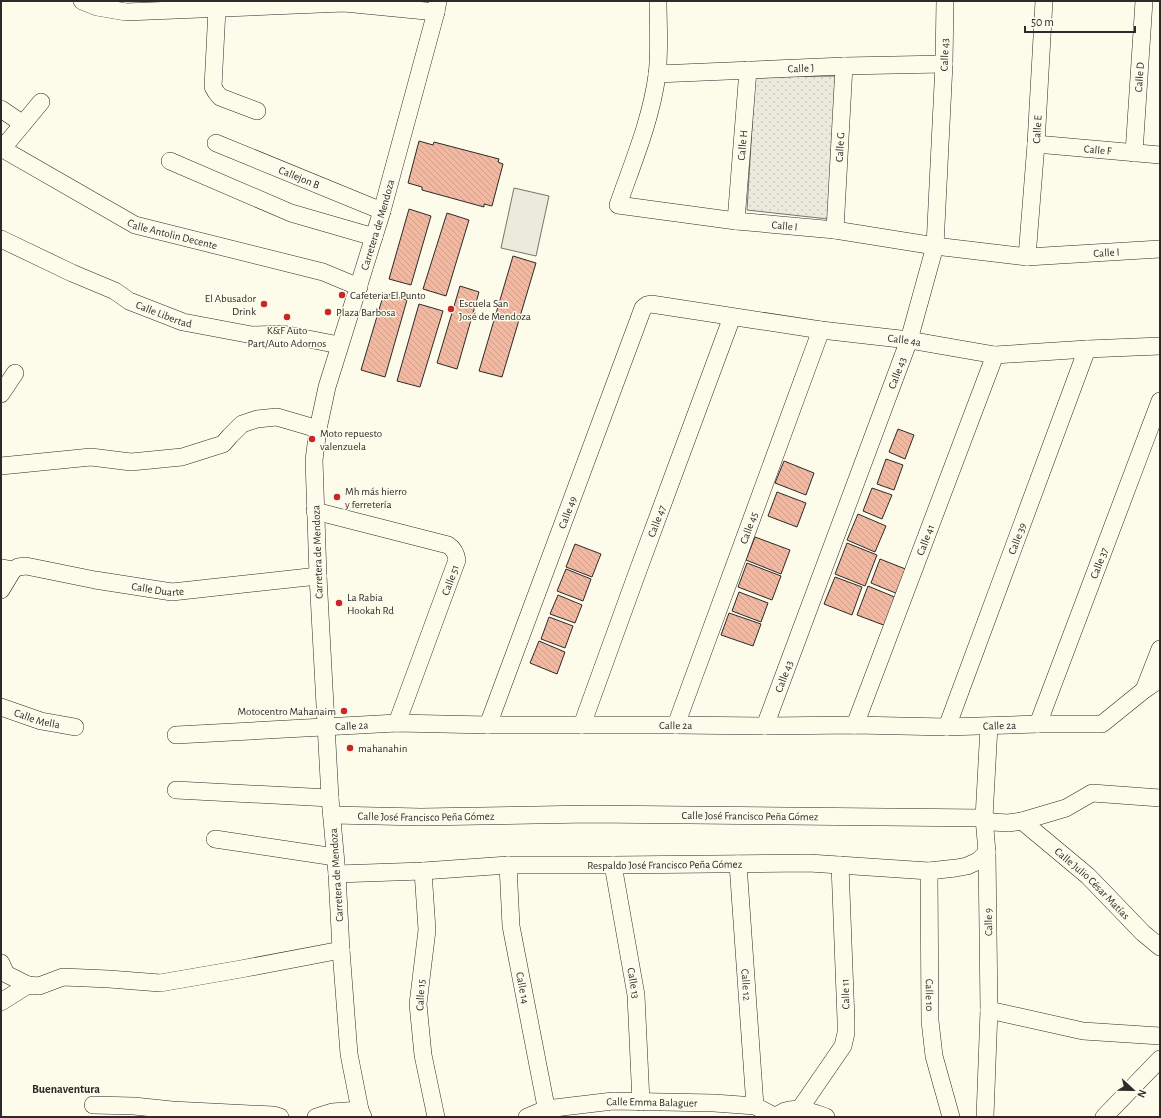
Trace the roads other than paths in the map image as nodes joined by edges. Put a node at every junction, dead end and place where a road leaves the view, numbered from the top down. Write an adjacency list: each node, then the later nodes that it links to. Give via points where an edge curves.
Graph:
1 (82, 1): 7 (street, via 97,7 126,12)
2 (658, 1): 11 (street, Calle I)
3 (945, 1): 8 (street, Calle 43)
4 (1044, 1): 17 (street, Calle E)
5 (1144, 1): 19 (street, Calle D)
6 (437, 7): 7 (street, via 344,3); 22 (street, Carretera de Mendoza)
7 (217, 9): 14 (street, via 213,87 220,97)
8 (944, 64): 9 (street, Calle J); 27 (street, Calle 43)
9 (844, 66): 10 (street, Calle J); 24 (street, Calle G)
10 (748, 70): 11 (street, Calle J); 23 (street, Calle H)
11 (657, 74): 23 (street, Calle I, via 649,112 618,205)
12 (41, 102): 15 (street)
13 (1, 109): 15 (street)
14 (257, 111)
15 (23, 124): 18 (street)
16 (216, 143): 22 (street, Callejon B)
17 (1036, 144): 19 (street, Calle F); 29 (street, Calle E)
18 (2, 148): 30 (street, Calle Antolin Decente, via 135,225 323,272)
19 (1134, 153): 20 (street, Calle F)
20 (1160, 155)
21 (170, 161): 25 (street, via 291,213)
22 (382, 211): 25 (street, Carretera de Mendoza)
23 (736, 221): 24 (street, Calle I)
24 (835, 230): 27 (street, Calle I)
25 (374, 238): 30 (street, Carretera de Mendoza)
26 (1, 239): 35 (street, Calle Libertad, via 115,291 129,301 183,322 252,335 283,334)
27 (935, 246): 29 (street, Calle I); 34 (street, Calle 43)
28 (1160, 249): 29 (street, Calle I)
29 (1027, 257)
30 (359, 287): 35 (street, Carretera de Mendoza)
31 (651, 304): 32 (street, Calle 4a); 54 (street, Calle 49, via 643,308)
32 (732, 317): 33 (street, Calle 4a); 55 (street, Calle 47)
33 (821, 330): 34 (street, Calle 4a); 56 (street, Calle 45)
34 (909, 340): 38 (street, Calle 4a); 59 (street, Calle 43)
35 (340, 345): 42 (street, Carretera de Mendoza)
36 (1160, 346): 37 (street, Calle 4a)
37 (1087, 349): 38 (street, Calle 4a); 62 (street, Calle 39)
38 (995, 355): 57 (street, Calle 41)
39 (16, 373): 40 (street)
40 (1, 394)
41 (1160, 401): 53 (street, Calle 37)
42 (318, 429): 43 (street, via 277,417 257,419 242,424 223,444 182,457 131,462 91,457); 44 (street, Carretera de Mendoza, via 314,460)
43 (1, 466)
44 (315, 511): 46 (street, Carretera de Mendoza); 52 (street, Calle 51, via 448,545 456,554 457,560)
45 (7, 569): 46 (street, Calle Duarte, via 26,566 172,592); 47 (street)
46 (318, 576): 58 (street, Carretera de Mendoza)
47 (1, 590)
48 (1160, 649): 50 (street)
49 (1160, 679): 50 (street, Calle 2a)
50 (1144, 690): 53 (street, Calle 2a, via 1102,724)
51 (1, 707): 61 (street, Calle Mella, via 40,721)
52 (397, 723): 54 (street, Calle 2a); 58 (street, Calle 2a)
53 (1038, 724): 60 (street, Calle 2a)
54 (488, 725): 55 (street, Calle 2a)
55 (582, 725): 56 (street, Calle 2a)
56 (676, 725): 59 (street, Calle 2a)
57 (855, 725): 59 (street, Calle 2a); 62 (street, Calle 2a)
58 (327, 726): 63 (street, Calle 2a); 65 (street, Carretera de Mendoza)
59 (764, 726)
60 (989, 726): 62 (street, Calle 2a); 68 (street, Calle 9)
61 (75, 727)
62 (947, 728)
63 (176, 735)
64 (176, 790): 65 (street)
65 (330, 798): 67 (street, Carretera de Mendoza)
66 (1160, 798): 69 (street, Calle José Francisco Peña Gómez, via 1092,793 1066,808)
67 (332, 815): 68 (street, Calle José Francisco Peña Gómez, via 421,817 590,814); 73 (street, Carretera de Mendoza)
68 (984, 818): 69 (street, Calle José Francisco Peña Gómez, via 992,822); 71 (street, Calle 9)
69 (1022, 821): 79 (street, Calle Julio César Matías, via 1088,876)
70 (215, 839): 73 (street, Respaldo José Francisco Peña Gómez)
71 (987, 852): 78 (street, Respaldo José Francisco Peña Gómez, via 978,862 967,866); 84 (street, Calle 9)
72 (738, 864): 75 (street, Respaldo José Francisco Peña Gómez); 76 (street, Respaldo José Francisco Peña Gómez); 89 (street, Calle 12)
73 (336, 865): 77 (street, Respaldo José Francisco Peña Gómez); 80 (street, Carretera de Mendoza)
74 (508, 865): 75 (street, Respaldo José Francisco Peña Gómez); 77 (street, Respaldo José Francisco Peña Gómez); 92 (street, Calle 14, via 511,926)
75 (613, 865): 87 (street, Calle 13, via 636,995)
76 (840, 865): 78 (street, Respaldo José Francisco Peña Gómez); 90 (street, Calle 11, via 846,1033 843,1046)
77 (423, 871): 95 (street, Calle 15, via 427,930 418,1004 423,1055)
78 (929, 871): 99 (street, Calle 10, via 930,1020 934,1056)
79 (1160, 947)
80 (341, 950): 82 (street, via 160,983 63,977 39,986); 91 (street, Carretera de Mendoza, via 349,1054)
81 (1, 963): 82 (street, via 6,974)
82 (28, 985): 83 (street)
83 (1, 1002)
84 (989, 1010): 85 (street, via 1083,1030); 100 (street, Calle 9)
85 (1160, 1036)
86 (1160, 1059): 101 (street)
87 (641, 1102): 89 (street, Calle Emma Balaguer); 92 (street, Calle Emma Balaguer, via 613,1101)
88 (93, 1105): 93 (street)
89 (755, 1106): 97 (street, Calle Emma Balaguer)
90 (799, 1110): 97 (street, Calle Emma Balaguer, via 787,1110); 98 (street, Calle Emma Balaguer)
91 (361, 1113): 94 (street, via 332,1112)
92 (547, 1113): 96 (street, Calle Emma Balaguer)
93 (280, 1117)
94 (316, 1117)
95 (436, 1117)
96 (527, 1117)
97 (776, 1117)
98 (826, 1117)
99 (951, 1117)
100 (985, 1117)
101 (1104, 1117)

